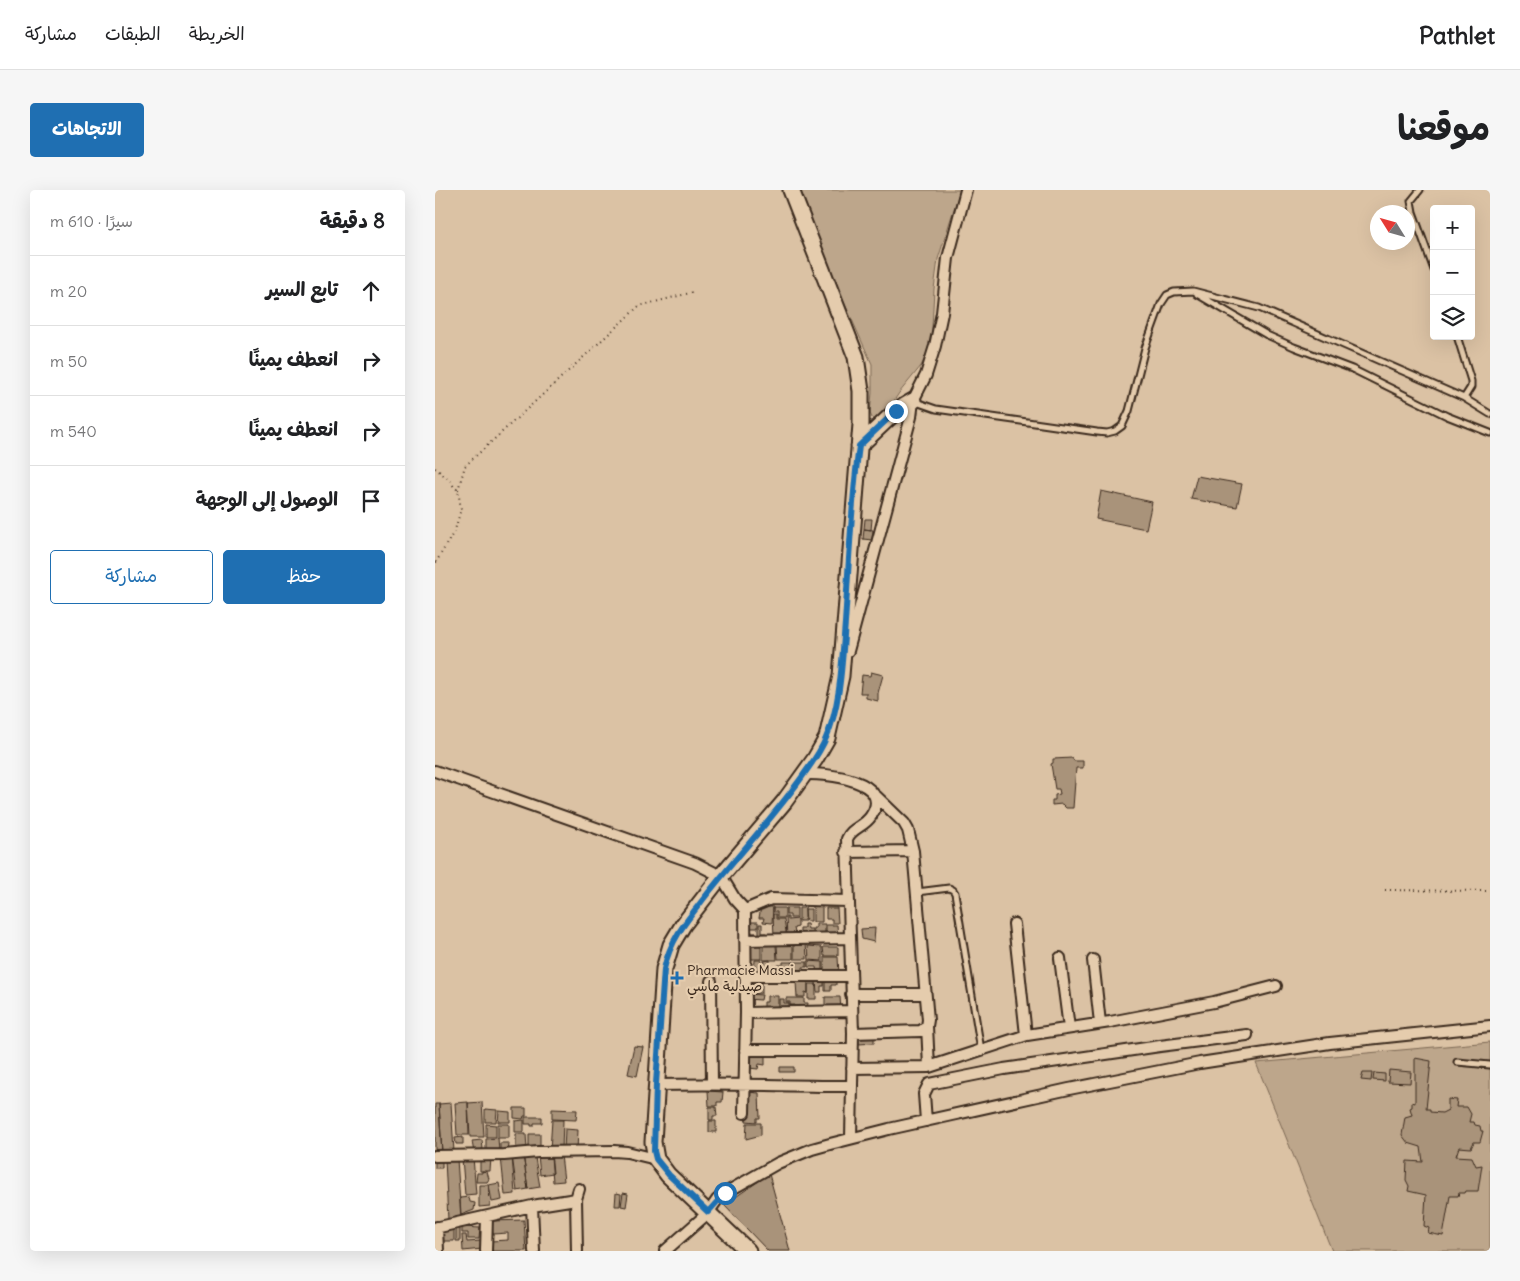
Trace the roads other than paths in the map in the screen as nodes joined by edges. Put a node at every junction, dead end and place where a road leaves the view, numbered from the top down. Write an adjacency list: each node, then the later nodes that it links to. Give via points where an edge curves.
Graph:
1 (791, 190): 11 (street, via 856,357 861,391)
2 (966, 190): 8 (street, via 947,258 935,346)
3 (1419, 190): 4 (lane, via 1411,201)
4 (1430, 259)
5 (1193, 291): 7 (lane, via 1259,308); 8 (lane, via 1174,292 1167,295 1161,304 1145,348 1129,412 1123,426 1115,431 1097,432 936,409); 10 (lane, via 1267,335 1352,369 1447,416)
6 (1458, 340): 7 (lane, via 1471,381)
7 (1464, 398): 9 (lane)
8 (913, 401): 11 (street, via 896,411); 12 (street, via 909,427)
9 (1490, 414)
10 (1490, 433)
11 (859, 446): 12 (street)
12 (841, 676): 14 (street, via 827,738)
13 (435, 771): 18 (street, via 685,860)
14 (804, 774): 15 (street, via 846,778 864,785); 18 (street, via 785,802)
15 (876, 796): 16 (street, via 904,823); 17 (street, via 876,805 866,824 849,834)
16 (913, 851): 17 (street); 19 (street)
17 (847, 852): 20 (street)
18 (721, 876): 21 (street); 49 (street, via 683,926 667,954)
19 (917, 892): 32 (street); 44 (lane, via 949,888 955,893)
20 (848, 900): 21 (street, via 771,899); 23 (street)
21 (745, 910): 24 (street)
22 (1014, 924): 40 (street)
23 (850, 938): 24 (street); 28 (street)
24 (745, 940): 27 (street)
25 (1059, 958): 38 (street)
26 (1093, 960): 35 (street)
27 (745, 976): 28 (street); 34 (street)
28 (851, 976): 31 (street)
29 (711, 981): 50 (street)
30 (1276, 986): 35 (street, via 1214,1002)
31 (851, 994): 32 (street); 33 (street)
32 (925, 994): 36 (street)
33 (852, 1011): 34 (street); 39 (street)
34 (746, 1013): 42 (street)
35 (1100, 1023): 38 (street)
36 (927, 1026): 39 (street, via 921,1031); 47 (street)
37 (1490, 1026): 54 (street, via 1330,1043 1199,1063)
38 (1069, 1028): 40 (street)
39 (853, 1032): 43 (street)
40 (1026, 1035): 44 (street)
41 (1247, 1035): 54 (street, via 1004,1069 929,1084 924,1094)
42 (745, 1050): 43 (street); 51 (street)
43 (852, 1050): 48 (street)
44 (981, 1050): 47 (street)
45 (1457, 1062): 46 (lane)
46 (1490, 1065)
47 (929, 1067): 48 (street)
48 (851, 1068): 52 (street)
49 (656, 1084): 50 (street); 57 (street, via 653,1142)
50 (712, 1084): 51 (street)
51 (744, 1086): 52 (street); 53 (street)
52 (851, 1086): 55 (street)
53 (744, 1113)
54 (926, 1121): 55 (street)
55 (851, 1138): 59 (street, via 778,1163 725,1193)
56 (435, 1156): 57 (street, via 614,1151)
57 (656, 1159): 59 (street)
58 (532, 1206): 60 (street); 64 (street); 65 (street, via 577,1194)
59 (708, 1212): 66 (street); 67 (street)
60 (487, 1217): 61 (street); 63 (street)
61 (436, 1227): 62 (street)
62 (438, 1251)
63 (486, 1251)
64 (534, 1251)
65 (577, 1251)
66 (665, 1251)
67 (748, 1251)

